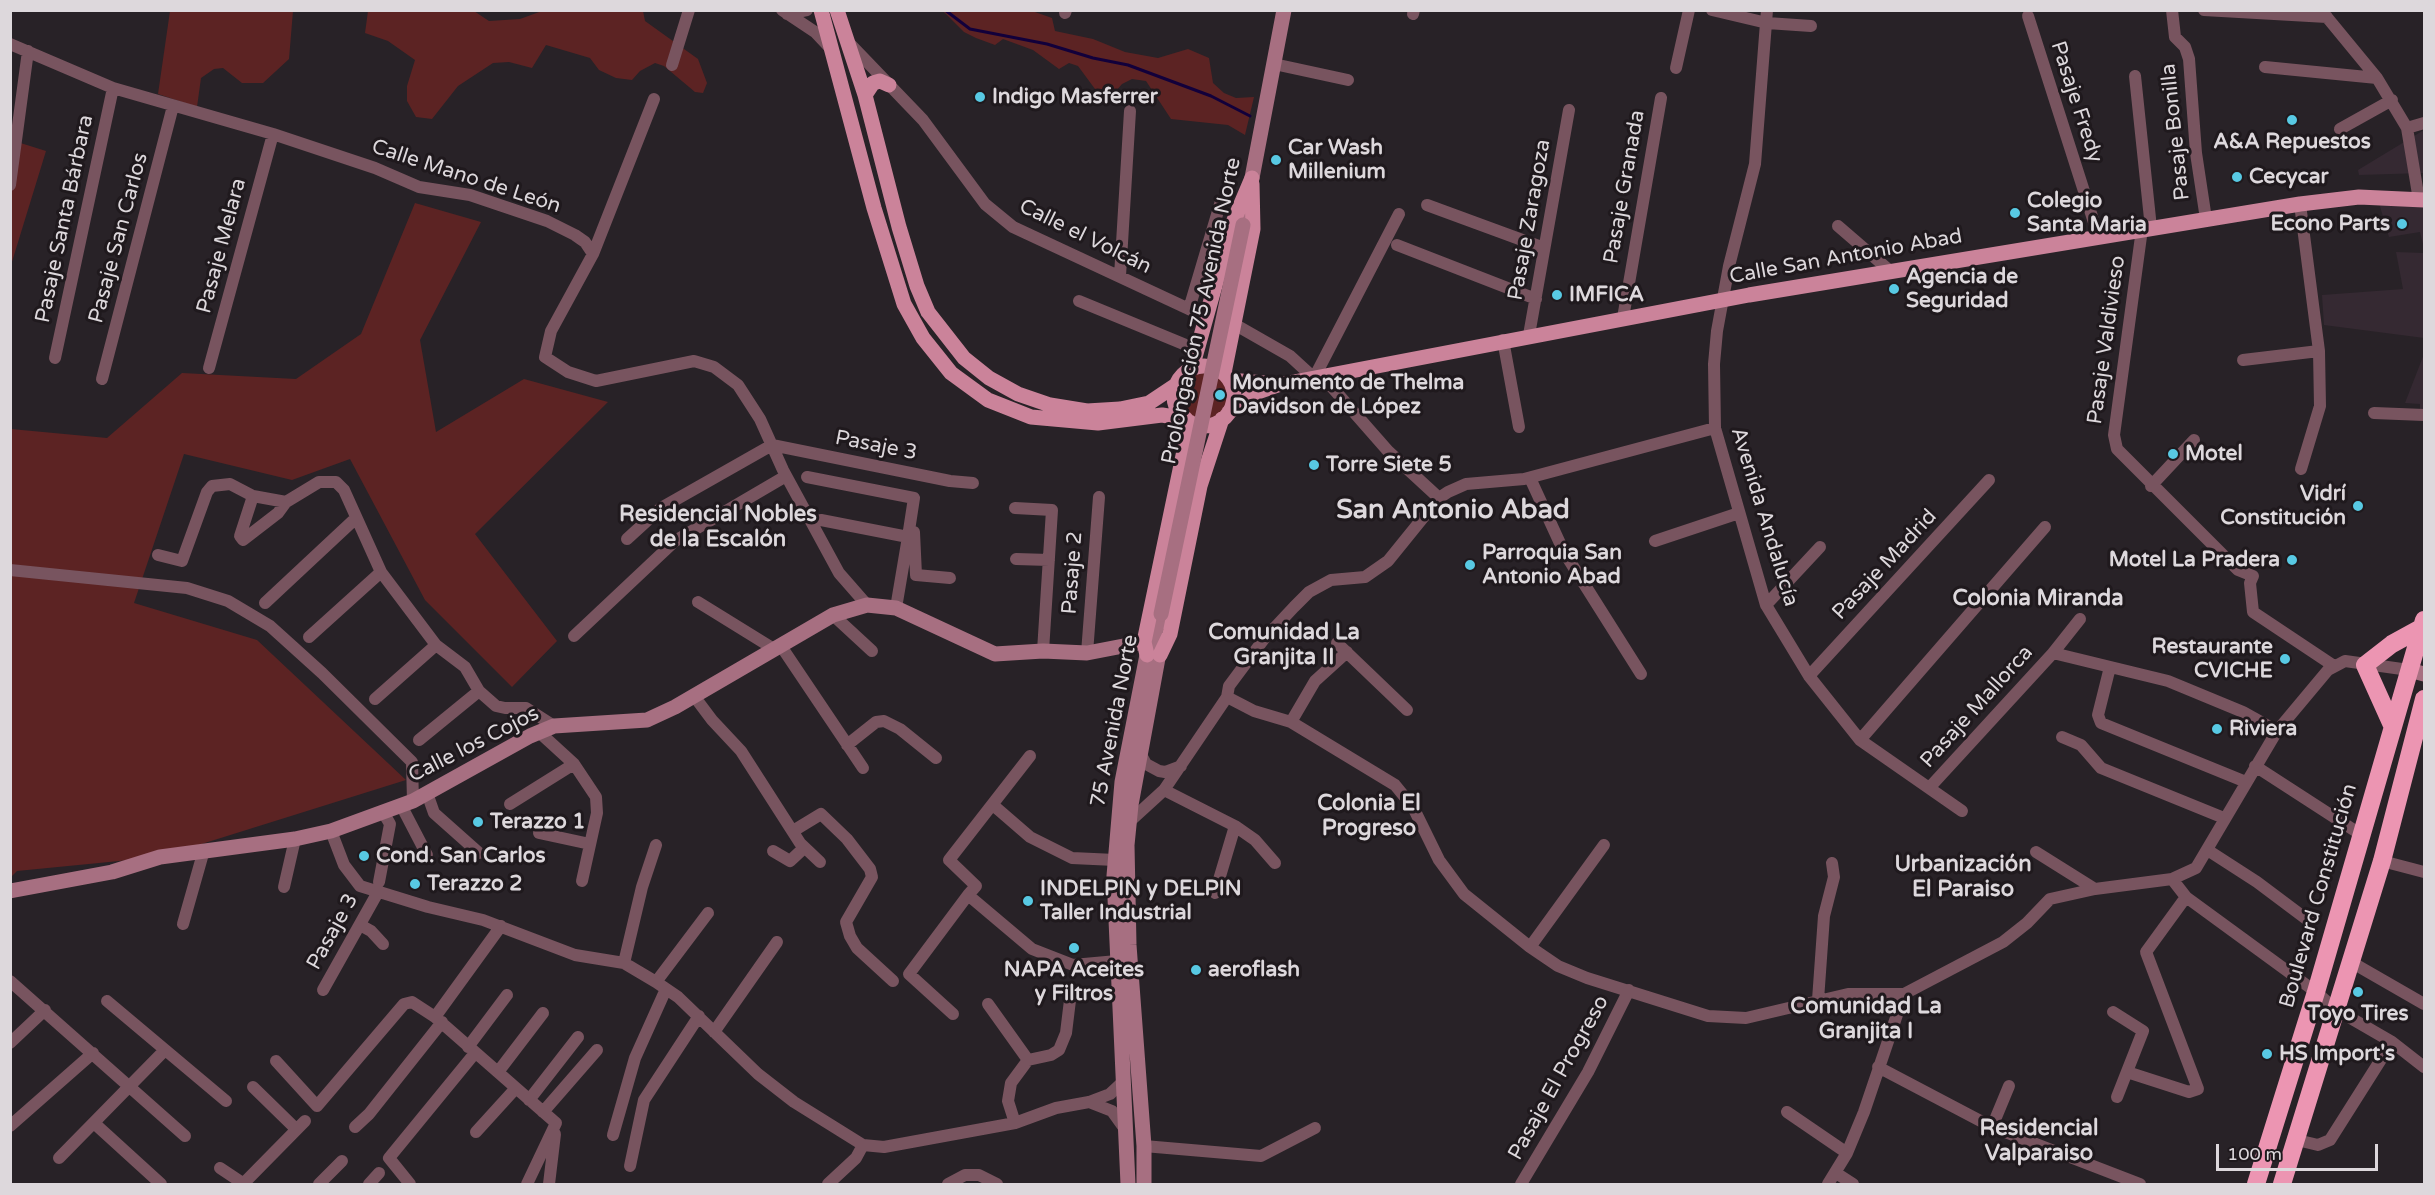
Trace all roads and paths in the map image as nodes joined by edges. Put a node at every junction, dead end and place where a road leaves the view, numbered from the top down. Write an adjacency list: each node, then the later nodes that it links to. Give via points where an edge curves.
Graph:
1 (689, 10): 20 (street)
2 (807, 10): 10 (street)
3 (820, 10): 17 (main road)
4 (837, 10): 15 (main road)
5 (1284, 10): 19 (main road, Prolongación 75 Avenida Norte)
6 (1689, 10): 22 (street)
7 (1712, 10): 13 (street)
8 (2172, 10): 47 (street, Pasaje Bonilla, via 2175,38 2185,47 2189,59)
9 (2204, 10): 11 (street)
10 (785, 12): 17 (street, via 815,32)
11 (2324, 14): 24 (street)
12 (2028, 16): 50 (street, Pasaje Fredy)
13 (1767, 17): 14 (street); 57 (street, Avenida Andalucía, via 1755,164)
14 (1811, 26)
15 (844, 39): 26 (street, Calle el Volcán); 28 (main road)
16 (10, 44): 18 (street, Calle Mano de León)
17 (831, 50): 79 (main road, via 904,304 923,338 951,373 988,400 1030,417 1098,423 1162,414)
18 (28, 51): 27 (street, Calle Mano de León); 39 (street)
19 (1274, 64): 25 (street); 40 (main road, Prolongación 75 Avenida Norte)
20 (672, 65)
21 (2265, 67): 24 (street)
22 (1676, 68)
23 (2135, 76): 49 (street, Pasaje Valdivieso)
24 (2377, 78): 31 (street)
25 (1348, 80)
26 (889, 85): 28 (main road, via 873,83); 55 (street, Calle el Volcán, via 923,120 985,204 1013,227)
27 (113, 88): 32 (street, Calle Mano de León); 67 (street, Pasaje Santa Bárbara)
28 (864, 95): 74 (main road, via 917,286 928,312 964,358 1018,394 1050,405 1087,411 1149,403)
29 (1661, 98): 61 (street, Pasaje Granada)
30 (654, 99): 53 (street)
31 (2392, 100): 36 (street); 37 (street)
32 (173, 106): 38 (street, Calle Mano de León); 73 (street, Pasaje San Carlos)
33 (1569, 110): 52 (street, Pasaje Zaragoza)
34 (1130, 111): 55 (street)
35 (2424, 123): 36 (street)
36 (2407, 128): 42 (street)
37 (2340, 129)
38 (273, 134): 53 (street, Calle Mano de León, via 419,187 470,195 547,221 585,242); 69 (street, Pasaje Melara)
39 (14, 145): 41 (street)
40 (1252, 178): 60 (main road, via 1232,225); 62 (main road, via 1253,229); 116 (main road, Prolongación 75 Avenida Norte, bridge)
41 (10, 185)
42 (2422, 200): 44 (main road, Calle San Antonio Abad, via 2359,197)
43 (1221, 201): 59 (street)
44 (2300, 204): 47 (main road, Calle San Antonio Abad); 66 (street)
45 (1427, 205): 52 (street)
46 (1399, 214): 72 (street)
47 (2206, 219): 49 (main road, Calle San Antonio Abad)
48 (1838, 226): 54 (street)
49 (2146, 228): 50 (main road, Calle San Antonio Abad); 90 (street, Pasaje Valdivieso, via 2114,435 2117,449)
50 (2098, 235): 54 (main road, Calle San Antonio Abad)
51 (1397, 245): 56 (street)
52 (1544, 248): 56 (street, Pasaje Zaragoza)
53 (592, 254): 83 (street, via 551,331 545,357 568,372 596,381 694,361 714,367 738,385)
54 (1889, 270): 57 (main road, Calle San Antonio Abad)
55 (1120, 276): 59 (street, Calle el Volcán)
56 (1536, 299): 63 (street, Pasaje Zaragoza)
57 (1722, 300): 61 (main road, Calle San Antonio Abad); 81 (street, Avenida Andalucía, via 1714,364)
58 (1079, 301): 65 (street)
59 (1189, 309): 60 (street, Calle el Volcán)
60 (1206, 317): 65 (main road)
61 (1623, 318): 63 (main road, Calle San Antonio Abad)
62 (1234, 324): 71 (main road); 72 (street)
63 (1529, 336): 64 (main road, Calle San Antonio Abad)
64 (1503, 340): 72 (main road, Calle San Antonio Abad); 80 (street)
65 (1198, 350): 70 (main road)
66 (2319, 351): 68 (street); 84 (street, via 2320,406)
67 (55, 358)
68 (2243, 360)
69 (209, 368)
70 (1192, 368): 71 (main road, via 1209,366); 74 (main road)
71 (1227, 376): 75 (main road, Calle San Antonio Abad); 78 (main road, via 1234,396)
72 (1319, 377): 75 (main road, Calle San Antonio Abad); 93 (street, via 1388,451)
73 (102, 379)
74 (1176, 385): 79 (main road, via 1177,407)
75 (1278, 385): 78 (main road, Calle San Antonio Abad, via 1258,392)
76 (2374, 413): 77 (street)
77 (2424, 415)
78 (1226, 416): 79 (main road, via 1204,425); 126 (main road, via 1200,486 1170,634)
79 (1188, 420): 126 (main road)
80 (1519, 427)
81 (1715, 428): 87 (street); 96 (street, Avenida Andalucía)
82 (2194, 440): 90 (street)
83 (772, 445): 85 (street); 89 (street, Pasaje 3); 101 (street, via 661,508)
84 (2301, 469)
85 (786, 476): 112 (street, via 838,573); 119 (street, via 675,541)
86 (807, 477): 100 (street, via 914,498)
87 (1530, 478): 93 (street, via 1466,484); 134 (street, via 1564,552)
88 (1989, 480): 135 (street, Pasaje Madrid)
89 (974, 483)
90 (2151, 486): 131 (street, Pasaje Valdivieso, via 2238,570 2253,576 2253,612)
91 (254, 496): 94 (street); 94 (street, via 240,536 243,540); 104 (street, via 230,484 212,486 182,561)
92 (1099, 497): 128 (street, Pasaje 2)
93 (1439, 498): 138 (street, via 1388,561 1365,577 1331,580 1309,591 1264,639 1228,686)
94 (286, 502): 97 (street, via 319,482 331,481 345,490)
95 (1015, 508): 106 (street, via 1052,510)
96 (1739, 513): 102 (street); 113 (street, Avenida Andalucía)
97 (356, 518): 108 (street); 111 (street)
98 (820, 520): 100 (street)
99 (2045, 527): 150 (street)
100 (911, 535): 109 (street, via 916,575); 114 (street)
101 (627, 539)
102 (1655, 541)
103 (1820, 547): 113 (street)
104 (158, 555)
105 (1016, 560): 106 (street)
106 (1049, 560): 125 (street)
107 (10, 570): 163 (street, via 187,588 228,601 270,627 412,762)
108 (381, 572): 120 (street); 122 (street)
109 (950, 578)
110 (698, 602): 123 (street)
111 (266, 603)
112 (867, 605): 114 (main road, Calle los Cojos); 115 (main road, Calle los Cojos)
113 (1766, 605): 135 (street, Avenida Andalucía)
114 (896, 608): 125 (main road, Calle los Cojos, via 995,654)
115 (833, 615): 123 (main road, Calle los Cojos); 124 (street)
116 (1161, 616): 126 (main road, 75 Avenida Norte)
117 (2080, 619): 129 (street, Pasaje Mallorca)
118 (2424, 624): 130 (highway); 133 (highway, Boulevard Constitución)
119 (574, 636)
120 (309, 637)
121 (1337, 643): 127 (street)
122 (436, 645): 136 (street, via 465,667); 139 (street)
123 (778, 648): 137 (main road, Calle los Cojos); 151 (street)
124 (872, 651)
125 (1043, 651): 128 (main road, Calle los Cojos)
126 (1150, 651): 128 (main road, Calle los Cojos); 152 (main road, 75 Avenida Norte); 186 (main road, 75 Avenida Norte, via 1122,782)
127 (1347, 652): 141 (street); 142 (street, via 1315,681)
128 (1087, 653)
129 (2053, 653): 132 (street, Pasaje Mallorca); 160 (street, Pasaje Mallorca)
130 (2365, 665): 131 (street, via 2345,661); 133 (street); 143 (highway)
131 (2334, 666): 145 (street)
132 (2110, 667): 145 (street, Pasaje Mallorca, via 2168,681 2243,712); 159 (street, via 2098,715 2100,723)
133 (2417, 672): 143 (highway, Boulevard Constitución)
134 (1641, 674)
135 (1809, 676): 150 (street, Avenida Andalucía)
136 (479, 691): 144 (street, via 496,706 526,708); 149 (street)
137 (694, 696): 144 (main road, Calle los Cojos, via 647,720); 172 (street, via 741,751)
138 (1227, 697): 142 (street, via 1254,711); 156 (street)
139 (375, 699)
140 (2424, 699): 146 (highway)
141 (1407, 710)
142 (1291, 722): 208 (street, via 1395,784 1413,807 1439,860 1464,894)
143 (2392, 725): 174 (highway, Boulevard Constitución)
144 (554, 726): 147 (main road, Calle los Cojos)
145 (2277, 731): 157 (street)
146 (2420, 731): 187 (highway)
147 (539, 732): 155 (street); 162 (main road, Calle los Cojos)
148 (2062, 737): 168 (street, via 2081,745 2101,768)
149 (419, 740)
150 (1860, 740): 160 (street, Avenida Andalucía)
151 (847, 745): 154 (street, via 876,722 884,721); 158 (street)
152 (1141, 755): 156 (street, via 1146,764 1159,771); 169 (main road, 75 Avenida Norte)
153 (1030, 756): 165 (street)
154 (936, 758)
155 (574, 764): 164 (street); 176 (street, via 596,797 597,813)
156 (1182, 765): 161 (street)
157 (2255, 766): 159 (street); 174 (street)
158 (863, 768)
159 (2246, 782): 168 (street)
160 (1930, 787): 166 (street, Avenida Andalucía)
161 (1164, 790): 169 (street); 170 (street)
162 (428, 793): 163 (main road, Calle los Cojos); 184 (street, via 434,813)
163 (407, 803): 167 (main road, Calle los Cojos); 185 (street)
164 (510, 804)
165 (993, 805): 186 (street, via 1030,837 1072,858); 199 (street, via 949,860 976,886)
166 (1962, 811)
167 (383, 812): 171 (main road, Calle los Cojos); 195 (street, Pasaje 3, via 390,824)
168 (2224, 818): 182 (street)
169 (1129, 822): 270 (main road, 75 Avenida Norte, via 1129,945)
170 (1235, 826): 189 (street, via 1255,840); 198 (street)
171 (331, 831): 175 (main road, Calle los Cojos); 195 (street, via 344,865 360,886)
172 (793, 831): 179 (street); 213 (street, via 821,814 870,869 872,877 846,922 857,948)
173 (539, 833): 176 (street)
174 (2360, 834): 218 (highway, Boulevard Constitución)
175 (295, 839): 180 (main road, Calle los Cojos); 194 (street)
176 (590, 844): 193 (street)
177 (656, 845): 211 (street)
178 (1604, 845): 208 (street)
179 (804, 848): 181 (street, via 790,861); 188 (street)
180 (204, 850): 197 (main road, Calle los Cojos); 203 (street)
181 (773, 851)
182 (2209, 851): 192 (street, via 2196,868); 202 (street)
183 (2036, 852): 196 (street)
184 (479, 853)
185 (428, 855)
186 (1115, 860): 209 (main road, 75 Avenida Norte)
187 (2382, 861): 191 (street); 210 (highway)
188 (820, 862)
189 (1275, 863)
190 (1832, 863): 221 (street, via 1834,877 1824,916)
191 (2424, 872)
192 (2172, 879): 196 (street); 200 (street)
193 (582, 881)
194 (284, 887)
195 (378, 887): 204 (street, Pasaje 3); 205 (street)
196 (2094, 889): 219 (street, via 2050,899 2003,942)
197 (10, 891)
198 (1215, 893)
199 (968, 895): 209 (street, via 1032,949 1073,964); 229 (street, via 909,974)
200 (2186, 897): 218 (street); 245 (street, via 2146,952 2198,1089 2189,1092)
201 (708, 913): 214 (street)
202 (2309, 921)
203 (183, 924)
204 (360, 925): 207 (street); 215 (street, Pasaje 3)
205 (501, 926): 211 (street, via 575,955); 231 (street)
206 (777, 942): 232 (street)
207 (383, 944)
208 (1530, 947): 216 (street, via 1568,970)
209 (1117, 961): 246 (main road, 75 Avenida Norte)
210 (2351, 962): 224 (street); 225 (highway)
211 (624, 963): 214 (street)
212 (10, 981): 226 (street)
213 (893, 981)
214 (661, 985): 230 (street); 266 (street)
215 (323, 990)
216 (1629, 990): 221 (street, via 1718,1017 1746,1018); 290 (street, Pasaje El Progreso, via 1588,1072)
217 (1071, 992): 240 (street, via 1066,1034 1059,1050 1051,1056)
218 (2316, 992): 225 (street); 294 (highway, Boulevard Constitución)
219 (1904, 994): 221 (street, via 1848,994); 242 (street)
220 (507, 995): 237 (street)
221 (1818, 1000)
222 (107, 1001): 236 (street)
223 (988, 1004): 240 (street)
224 (2424, 1004)
225 (2335, 1009): 234 (street); 268 (highway)
226 (45, 1010): 235 (street); 239 (street)
227 (2113, 1012): 245 (street, via 2143,1031)
228 (543, 1014): 244 (street)
229 (953, 1014)
230 (699, 1016): 232 (street); 274 (street, via 644,1101)
231 (438, 1020): 237 (street); 241 (street, via 412,1002 404,1004 317,1106); 261 (street, via 369,1114)
232 (714, 1032): 269 (street, via 785,1095)
233 (578, 1037): 252 (street)
234 (2392, 1042): 243 (street); 268 (street, via 2330,1140 2318,1145)
235 (10, 1043)
236 (165, 1050): 247 (street); 253 (street)
237 (472, 1050): 244 (street); 282 (street, via 389,1158)
238 (597, 1050): 255 (street)
239 (93, 1053): 247 (street); 260 (street)
240 (1028, 1060): 257 (street, via 1011,1083 1008,1101)
241 (276, 1061)
242 (1878, 1067): 262 (street); 271 (street)
243 (2424, 1067)
244 (498, 1072): 250 (street)
245 (2127, 1072): 251 (street)
246 (1124, 1082): 254 (street, via 1110,1094); 265 (main road, 75 Avenida Norte)
247 (129, 1084): 258 (street); 267 (street)
248 (2009, 1086): 262 (street)
249 (253, 1087): 279 (street, via 301,1125)
250 (516, 1088): 252 (street); 264 (street)
251 (2117, 1097)
252 (529, 1100): 255 (street)
253 (226, 1101)
254 (1089, 1102): 257 (street, via 1056,1108); 265 (street, via 1112,1111)
255 (543, 1112): 259 (street)
256 (1787, 1112): 271 (street)
257 (1015, 1123): 269 (street, via 884,1147)
258 (94, 1124): 272 (street); 278 (street)
259 (556, 1124): 283 (street); 284 (street)
260 (10, 1126)
261 (355, 1127)
262 (1992, 1127): 293 (street)
263 (1315, 1128): 270 (street, via 1261,1156)
264 (476, 1132)
265 (1127, 1132): 288 (main road, 75 Avenida Norte)
266 (613, 1135)
267 (185, 1136)
268 (2296, 1140): 295 (highway)
269 (863, 1145): 285 (street, via 856,1158)
270 (1144, 1146): 289 (main road, 75 Avenida Norte)
271 (1847, 1153): 277 (street)
272 (58, 1158)
273 (342, 1161): 280 (street)
274 (630, 1166)
275 (220, 1168): 279 (street)
276 (379, 1173): 281 (street)
277 (1836, 1173): 291 (street); 292 (street)
278 (153, 1182)
279 (244, 1184)
280 (319, 1185)
281 (369, 1185)
282 (410, 1185)
283 (527, 1185)
284 (549, 1185)
285 (828, 1185)
286 (948, 1185): 287 (street, via 965,1175 979,1175)
287 (997, 1185)
288 (1128, 1185)
289 (1144, 1185)
290 (1521, 1185)
291 (1828, 1185)
292 (1853, 1185)
293 (2140, 1185)
294 (2256, 1185)
295 (2282, 1185)

